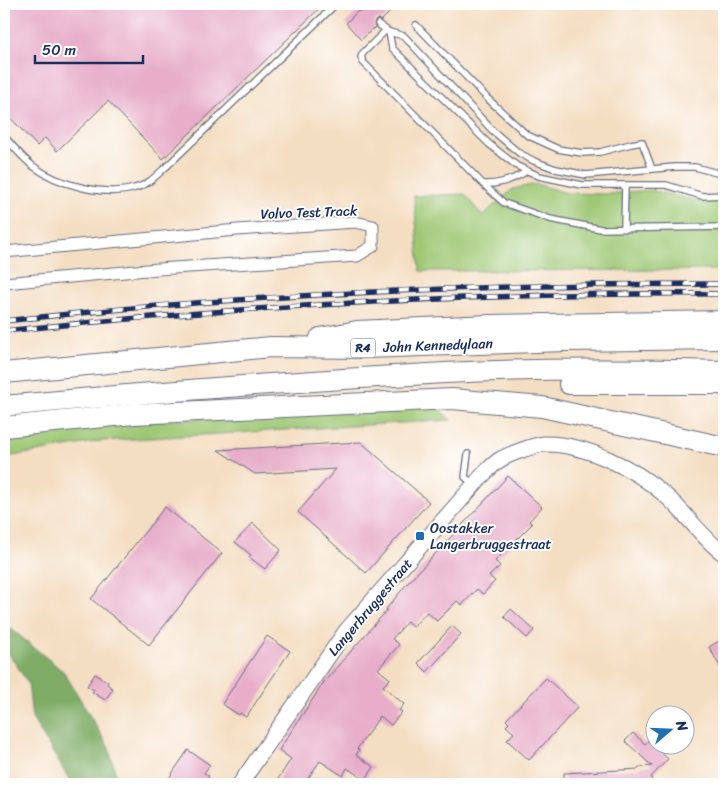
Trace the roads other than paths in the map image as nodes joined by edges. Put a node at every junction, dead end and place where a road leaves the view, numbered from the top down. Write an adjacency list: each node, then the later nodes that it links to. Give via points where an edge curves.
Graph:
1 (336, 4): 5 (lane, via 152,180 137,188 120,191 89,189 63,182 33,166)
2 (378, 24): 4 (lane)
3 (416, 25): 6 (lane, via 527,135 558,149 582,153 642,142)
4 (388, 31): 6 (lane, via 404,36 493,131 519,153 556,169 586,175); 7 (lane, via 392,48 450,107 489,144); 9 (lane, via 362,53 362,62)
5 (4, 136)
6 (652, 169): 8 (lane, via 695,168)
7 (527, 171): 9 (lane, via 508,180); 10 (lane, via 582,185)
8 (724, 175)
9 (483, 184): 13 (lane, via 504,203 550,220 601,229)
10 (625, 185): 11 (lane, via 666,185 702,196); 13 (lane)
11 (724, 195)
12 (724, 227): 13 (lane)
13 (624, 228)
14 (4, 252): 15 (street, Volvo Test Track, via 237,230 355,222 373,226 373,246 357,256)
15 (4, 283)
16 (724, 322): 18 (highway, via 489,325 357,332)
17 (724, 339): 18 (highway, John Kennedylaan / R4, via 366,348)
18 (272, 347): 20 (highway, John Kennedylaan / R4)
19 (724, 370): 22 (highway, John Kennedylaan / R4, via 446,373)
20 (4, 373)
21 (724, 384): 23 (highway, via 419,386 130,405)
22 (4, 406)
23 (4, 418)
24 (4, 427): 25 (highway, via 134,414 452,399 542,407)
25 (724, 447)
26 (468, 454): 27 (lane, via 465,477)
27 (475, 485): 28 (street, Langerbruggestraat, via 501,459 543,444 570,446 640,476 664,494); 29 (street, Langerbruggestraat, via 346,631)
28 (724, 554)
29 (240, 784)

